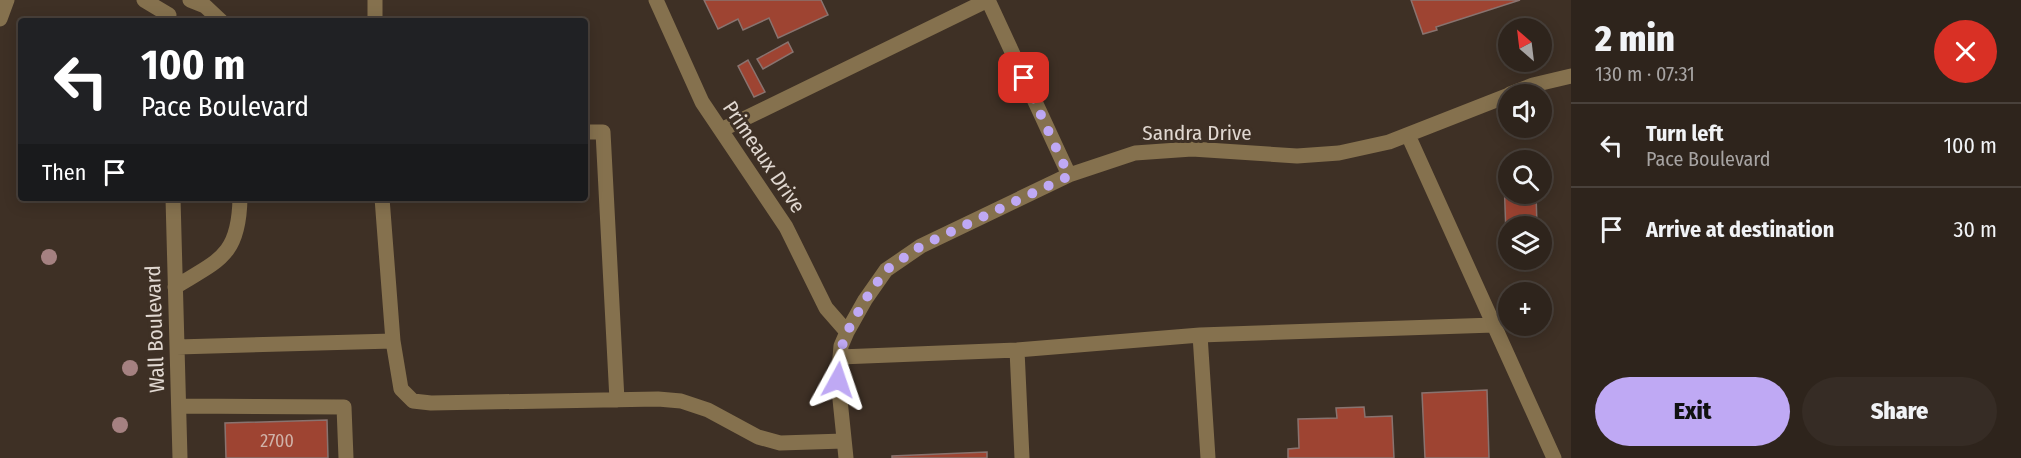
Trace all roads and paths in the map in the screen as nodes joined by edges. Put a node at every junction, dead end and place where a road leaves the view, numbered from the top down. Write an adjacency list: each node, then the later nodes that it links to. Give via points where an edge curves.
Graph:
1 (7, 0): 10 (street)
2 (144, 0): 7 (street)
3 (190, 0): 8 (street, via 205,6)
4 (375, 0): 9 (street)
5 (656, 0): 14 (street, Primeaux Drive, via 702,102)
6 (988, 0): 14 (street); 17 (street)
7 (169, 12)
8 (218, 18)
9 (375, 18)
10 (0, 19)
11 (1571, 75): 12 (street, Sandra Drive)
12 (1537, 84)
13 (1498, 99): 16 (street, Sandra Drive)
14 (721, 130): 23 (street, Primeaux Drive, via 786,226 826,308)
15 (588, 132): 29 (street, via 603,132)
16 (1408, 135): 17 (street, Sandra Drive, via 1339,153 1297,156 1192,149 1135,153); 22 (street)
17 (1069, 176): 23 (street, Sandra Drive, via 921,246 886,270)
18 (173, 201): 21 (street, Wall Boulevard)
19 (240, 201): 21 (street, via 234,241 219,260)
20 (382, 201): 25 (street)
21 (175, 287): 26 (street, Wall Boulevard)
22 (1494, 325): 24 (street); 37 (street)
23 (847, 332): 28 (street, Sandra Drive)
24 (1200, 335): 27 (street); 36 (street)
25 (393, 341): 26 (street); 29 (street, via 401,389 414,401 431,404)
26 (177, 347): 30 (street, Wall Boulevard)
27 (1017, 350): 28 (street); 35 (street)
28 (840, 357): 31 (street, Sandra Drive, via 838,380)
29 (617, 400): 31 (street, via 681,401 708,410 758,437 780,443)
30 (179, 406): 32 (street, Wall Boulevard); 33 (street, via 344,407)
31 (844, 441): 34 (street, Sandra Drive)
32 (180, 458)
33 (346, 458)
34 (846, 458)
35 (1022, 458)
36 (1208, 458)
37 (1554, 458)

